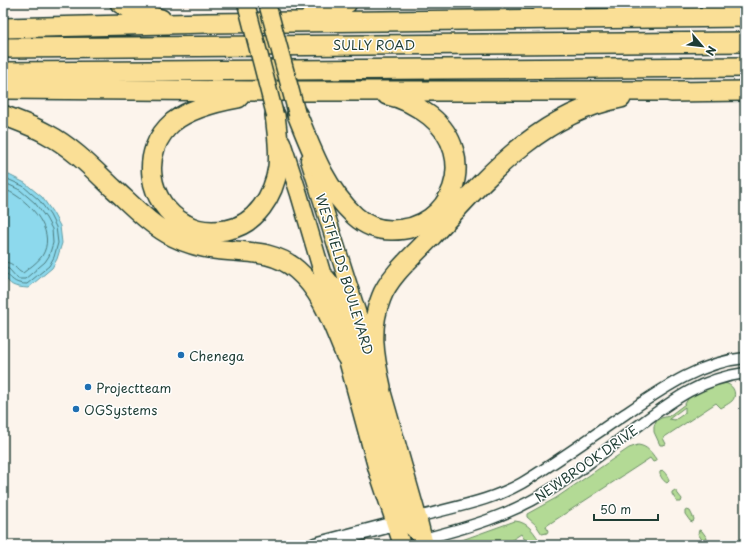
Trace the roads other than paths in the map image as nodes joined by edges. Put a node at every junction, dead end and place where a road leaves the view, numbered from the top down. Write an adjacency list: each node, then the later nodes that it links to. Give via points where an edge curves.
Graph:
1 (120, 3): 9 (highway, via 137,12 161,19)
2 (246, 3): 22 (main road, WESTFIELDS BOULEVARD, bridge)
3 (267, 3): 20 (main road, WESTFIELDS BOULEVARD, bridge)
4 (347, 3): 8 (highway, via 319,15)
5 (541, 3): 7 (highway, via 576,12)
6 (745, 17): 7 (highway)
7 (621, 18): 8 (highway)
8 (286, 22): 9 (highway)
9 (208, 23): 10 (highway)
10 (3, 28)
11 (745, 42): 12 (highway, SULLY ROAD)
12 (3, 48)
13 (745, 67): 14 (highway, SULLY ROAD)
14 (3, 72)
15 (3, 89): 17 (highway)
16 (684, 90): 18 (highway); 19 (highway); 27 (highway, via 632,96 587,107 558,120 528,140 502,163 395,275 381,296 373,343)
17 (273, 91): 18 (highway); 22 (highway, via 196,109 173,122 155,148 151,166 156,193 164,207 184,224 202,230 216,231 236,227 251,218 264,205 276,176 279,150)
18 (352, 91): 20 (highway, via 396,97 405,101 436,121 449,139 456,158 455,180 446,201 425,222 408,229 385,230 356,217 338,197 317,164)
19 (745, 91)
20 (297, 114): 27 (main road, WESTFIELDS BOULEVARD, via 307,154)
21 (3, 115): 24 (highway, via 23,122 69,149 145,218 173,237 198,246 266,254 292,266 318,293)
22 (275, 115): 23 (main road, WESTFIELDS BOULEVARD)
23 (322, 271): 24 (main road, WESTFIELDS BOULEVARD); 28 (main road, via 340,294)
24 (346, 356): 28 (main road, WESTFIELDS BOULEVARD, via 378,470)
25 (745, 358): 28 (street, NEWBROOK DRIVE, via 734,359 690,374 655,394 520,483 491,496)
26 (745, 373): 29 (street, NEWBROOK DRIVE, via 717,378 690,390 568,478 524,505 492,519)
27 (381, 387): 28 (main road, WESTFIELDS BOULEVARD)
28 (406, 520): 29 (main road, WESTFIELDS BOULEVARD); 30 (main road, WESTFIELDS BOULEVARD); 31 (street)
29 (424, 542): 30 (street, NEWBROOK DRIVE)
30 (400, 544)
31 (315, 545)

